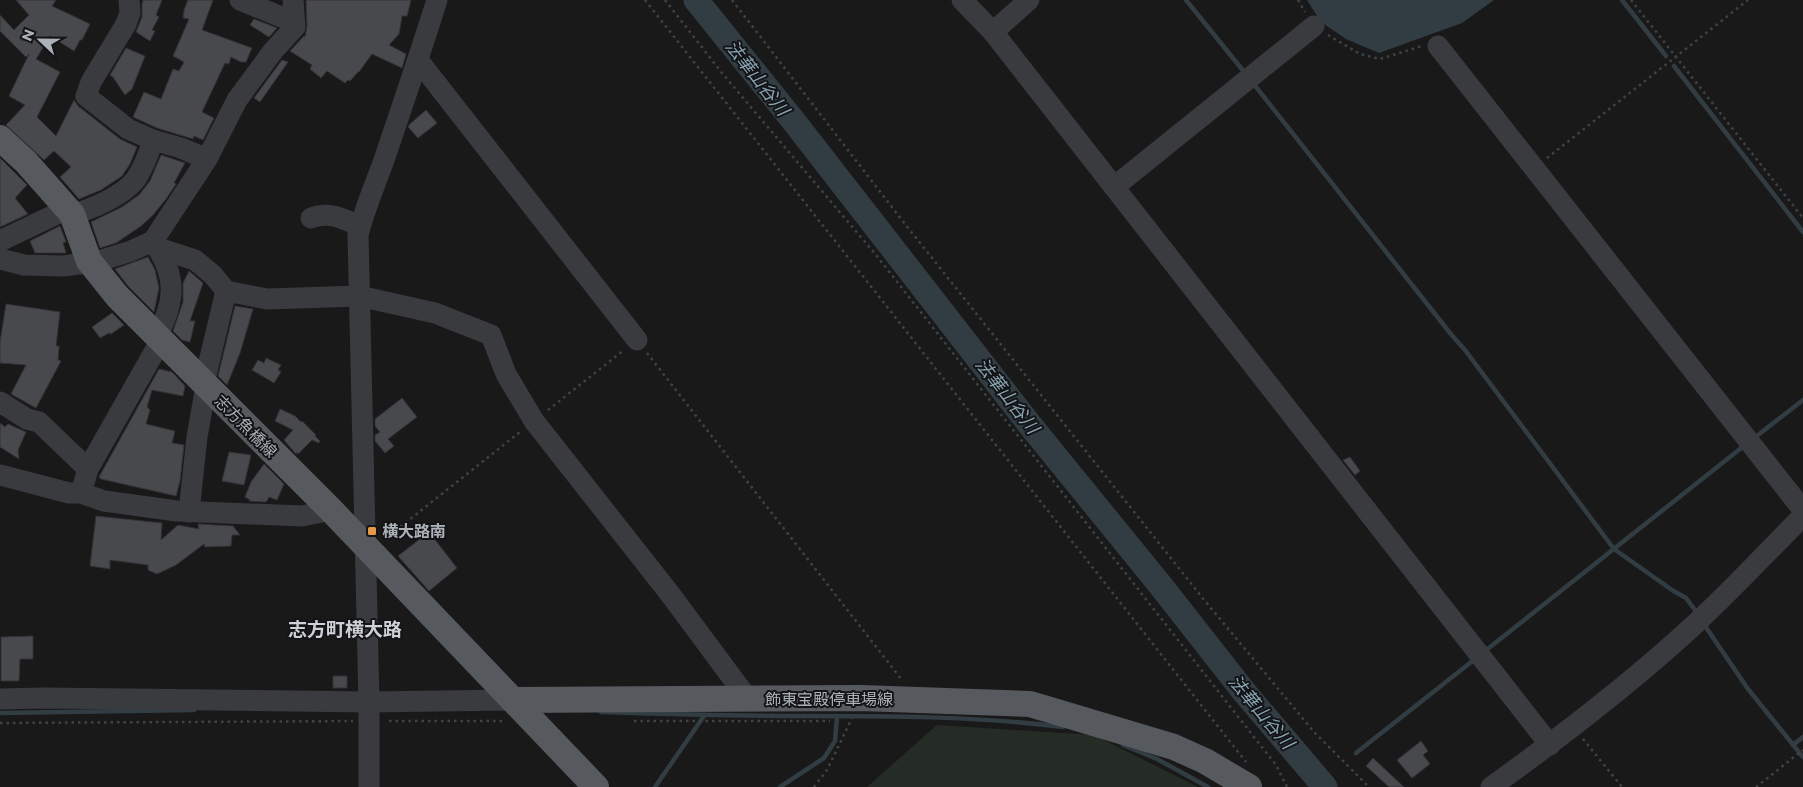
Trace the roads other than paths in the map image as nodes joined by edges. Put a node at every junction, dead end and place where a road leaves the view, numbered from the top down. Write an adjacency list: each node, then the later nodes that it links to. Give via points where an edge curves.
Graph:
1 (128, 0): 12 (street, via 130,13 126,24 86,96 128,129)
2 (240, 0): 6 (street, via 284,18)
3 (437, 0): 10 (street)
4 (962, 0): 8 (street)
5 (1029, 0): 8 (street)
6 (293, 10): 13 (street, via 295,27 237,100)
7 (1314, 26): 14 (street)
8 (993, 32): 14 (street)
9 (1438, 46): 32 (street)
10 (418, 60): 17 (street); 25 (street)
11 (0, 138): 15 (main road, 志方魚橋線)
12 (153, 140): 13 (street); 15 (street, via 136,179 129,186 86,211)
13 (207, 159): 19 (street)
14 (1114, 186): 40 (street)
15 (70, 212): 18 (street); 21 (main road, 志方魚橋線)
16 (311, 218): 17 (street, via 322,214 336,216)
17 (360, 226): 23 (street)
18 (0, 241)
19 (156, 244): 21 (street); 22 (street, via 195,260); 24 (street, via 168,268 171,290 169,310)
20 (0, 259): 21 (street, via 37,266 64,266)
21 (89, 261): 24 (main road, 志方魚橋線)
22 (226, 291): 23 (street, via 267,299); 26 (street)
23 (359, 296): 35 (street); 36 (street, via 436,313 491,335 506,374 534,421)
24 (159, 338): 26 (main road, 志方魚橋線); 28 (street)
25 (637, 340)
26 (205, 384): 31 (main road, 志方魚橋線); 33 (street)
27 (0, 402): 28 (street, via 27,419 39,422)
28 (88, 469): 30 (street)
29 (0, 476): 30 (street)
30 (81, 493): 33 (street, via 104,501)
31 (331, 510): 33 (street, via 302,516); 35 (main road, 志方魚橋線)
32 (1803, 510)
33 (189, 512)
34 (1803, 516): 40 (street, via 1692,626)
35 (365, 547): 38 (main road, 志方魚橋線); 39 (street)
36 (748, 699): 38 (main road, 飾東宝殿停車場線); 41 (main road, 飾東宝殿停車場線, via 861,698 1030,704 1174,747)
37 (0, 700): 39 (street, via 44,698)
38 (520, 708): 39 (street); 43 (main road)
39 (368, 713): 42 (street)
40 (1550, 744): 44 (street)
41 (1248, 775)
42 (369, 787)
43 (596, 787)
44 (1491, 787)

